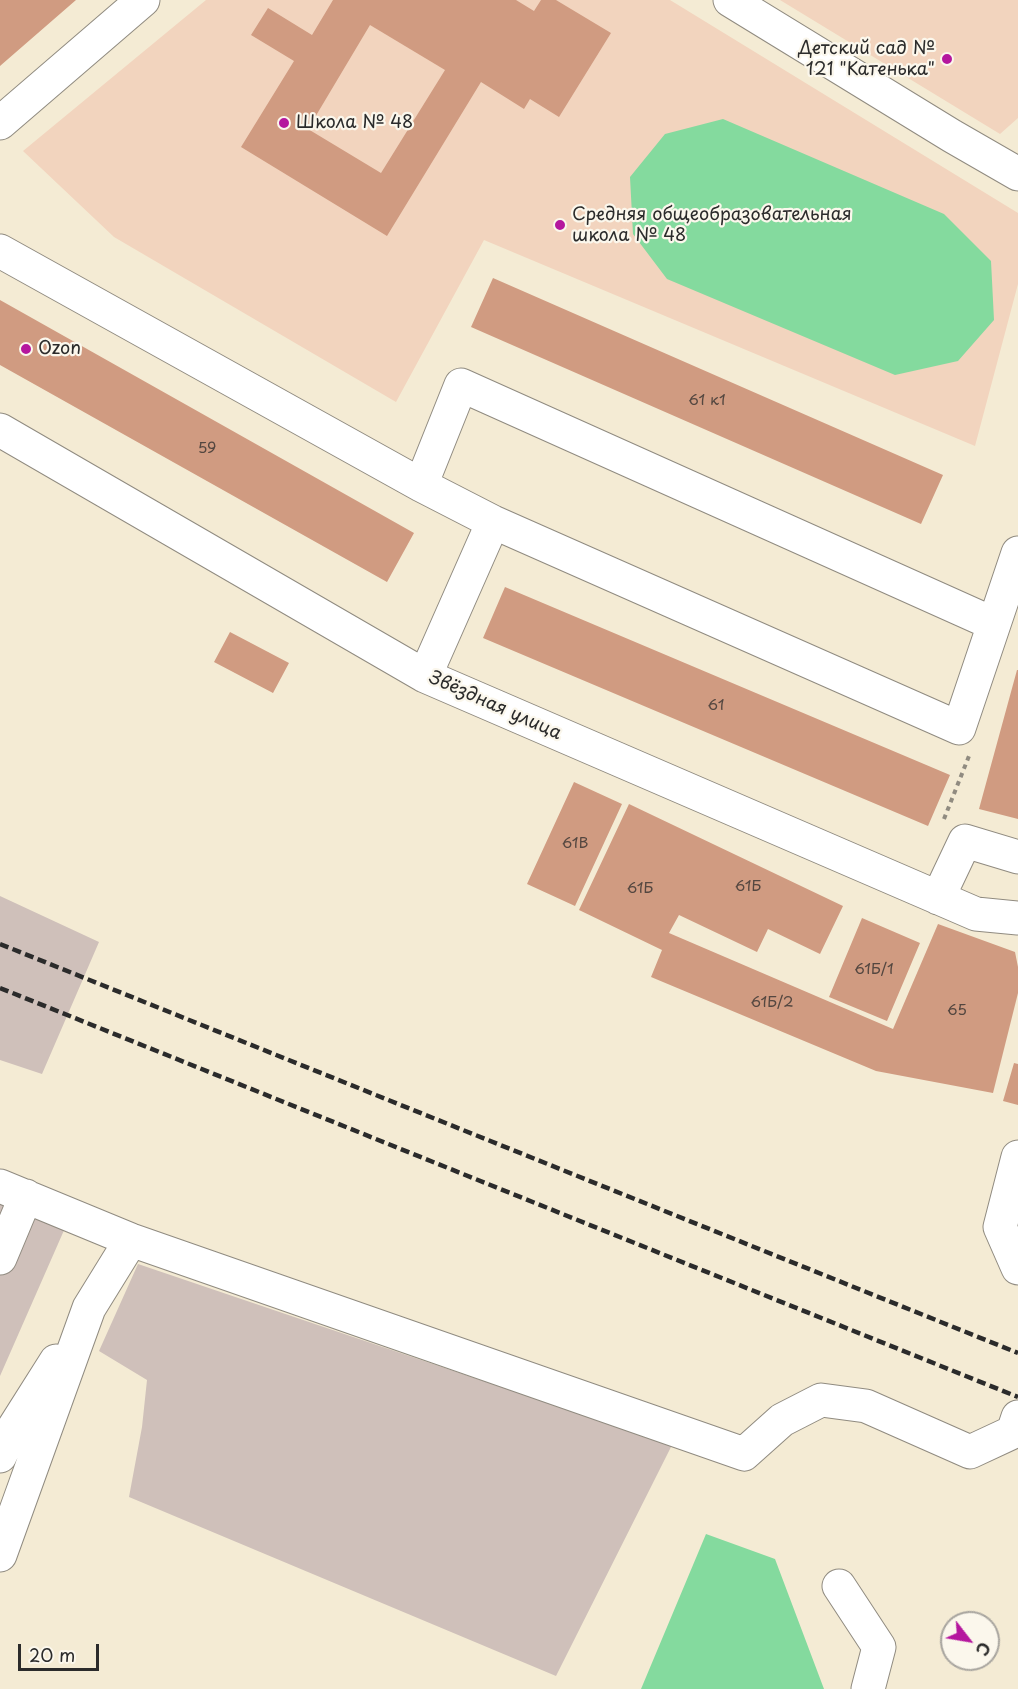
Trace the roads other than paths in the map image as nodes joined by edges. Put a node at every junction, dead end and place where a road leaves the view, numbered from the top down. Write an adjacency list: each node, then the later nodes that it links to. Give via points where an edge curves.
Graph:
1 (143, 0): 3 (street)
2 (730, 0): 4 (street)
3 (0, 123)
4 (1018, 174)
5 (0, 251): 7 (street)
6 (0, 430): 11 (street, Звёздная улица)
7 (421, 485): 8 (street); 10 (street, via 460,385)
8 (493, 522): 10 (street, via 959,728); 11 (street)
9 (1018, 553): 10 (street)
10 (994, 624)
11 (425, 676): 13 (street, Звёздная улица)
12 (1018, 857): 13 (street, via 965,841)
13 (938, 898): 14 (street, Звёздная улица, via 976,914)
14 (1018, 918)
15 (1018, 1158): 19 (street, via 1000,1227)
16 (13, 1191): 17 (street); 18 (street)
17 (131, 1240): 20 (street); 21 (street, via 744,1454 782,1420 821,1400 866,1406 970,1452 1013,1432)
18 (0, 1258)
19 (1018, 1268)
20 (90, 1308): 22 (street); 23 (street)
21 (1018, 1417)
22 (0, 1456)
23 (0, 1555)
24 (839, 1586): 25 (street, via 879,1647)
25 (868, 1689)

